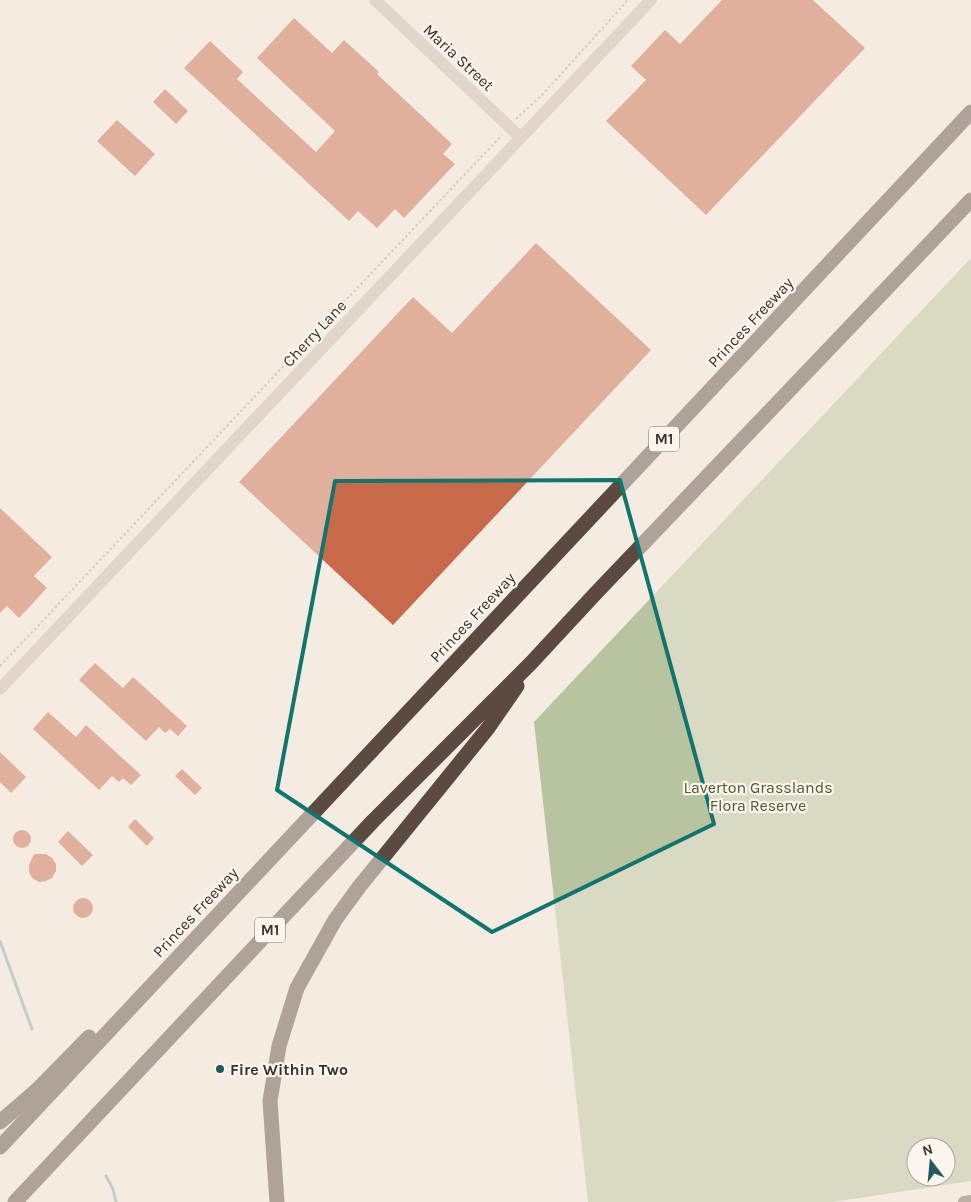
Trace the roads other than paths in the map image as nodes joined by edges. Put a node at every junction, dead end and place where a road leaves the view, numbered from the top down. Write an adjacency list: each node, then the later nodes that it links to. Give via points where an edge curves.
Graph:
1 (375, 0): 4 (street, Maria Street)
2 (650, 0): 4 (street, Cherry Lane)
3 (971, 112): 8 (highway, Princes Freeway / M1)
4 (521, 138): 7 (street, Cherry Lane)
5 (971, 200): 6 (highway, M1)
6 (531, 663): 12 (highway, M1, via 373,821); 13 (highway, via 488,728 335,920 297,988 278,1046 270,1101)
7 (0, 689)
8 (356, 766): 9 (highway, via 37,1090); 10 (highway, Princes Freeway / M1)
9 (0, 1122)
10 (0, 1147)
11 (971, 1201): 14 (main road)
12 (15, 1202)
13 (277, 1202)
14 (964, 1202)

